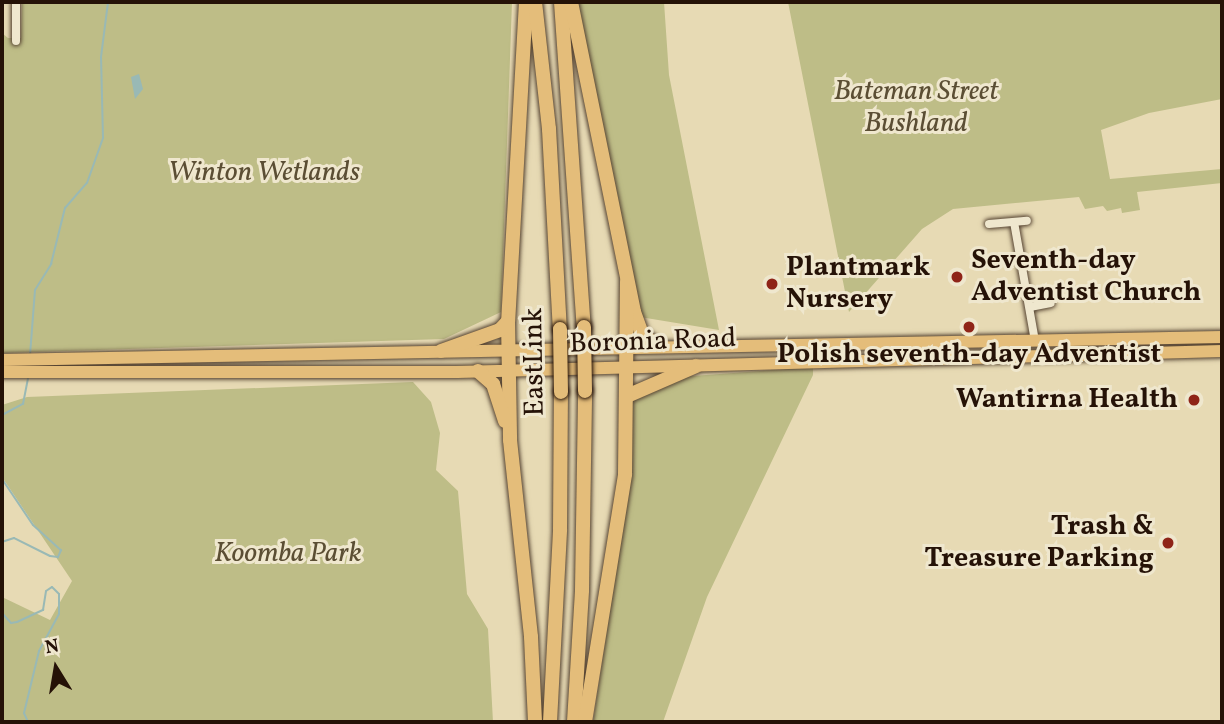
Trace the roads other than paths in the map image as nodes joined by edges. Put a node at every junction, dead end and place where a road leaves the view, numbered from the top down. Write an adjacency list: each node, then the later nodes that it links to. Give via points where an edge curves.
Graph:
1 (16, 2): 6 (street)
2 (526, 2): 13 (highway)
3 (535, 2): 38 (highway, EastLink, bridge, via 560,329 560,528)
4 (561, 2): 39 (highway, EastLink, bridge, via 584,327 582,590)
5 (571, 2): 10 (highway)
6 (16, 41)
7 (1027, 221): 8 (street)
8 (1014, 222): 9 (street); 12 (street)
9 (989, 224)
10 (627, 281): 19 (highway, via 642,334); 20 (highway)
11 (1051, 303): 12 (street)
12 (1030, 307): 15 (street)
13 (508, 321): 21 (highway); 22 (highway, via 500,330)
14 (1222, 337): 15 (main road, Boronia Road)
15 (1035, 341): 16 (main road, Boronia Road)
16 (911, 342): 17 (main road, Boronia Road); 24 (main road)
17 (820, 344): 18 (main road, Boronia Road); 25 (main road)
18 (739, 345): 19 (main road, Boronia Road); 27 (main road, via 742,354)
19 (657, 346): 20 (main road, Boronia Road)
20 (626, 347): 21 (main road, Boronia Road); 31 (highway)
21 (509, 349): 22 (main road, Boronia Road); 33 (highway)
22 (441, 351): 28 (main road, Boronia Road)
23 (1222, 351): 24 (main road, Boronia Road)
24 (919, 356): 25 (main road, Boronia Road)
25 (820, 359): 27 (main road, Boronia Road)
26 (2, 360): 29 (main road, Boronia Road)
27 (760, 362): 30 (main road, Boronia Road)
28 (225, 364): 29 (main road, Boronia Road); 32 (main road, Boronia Road)
29 (19, 366): 34 (main road, Boronia Road)
30 (696, 366): 31 (main road, Boronia Road); 35 (highway)
31 (626, 368): 33 (main road, Boronia Road); 35 (highway)
32 (478, 371): 33 (main road, Boronia Road); 36 (highway, via 493,384)
33 (509, 371): 36 (highway)
34 (2, 372)
35 (627, 396): 40 (highway, via 619,524)
36 (510, 440): 37 (highway, via 531,637)
37 (535, 722)
38 (550, 722)
39 (574, 722)
40 (585, 722)

